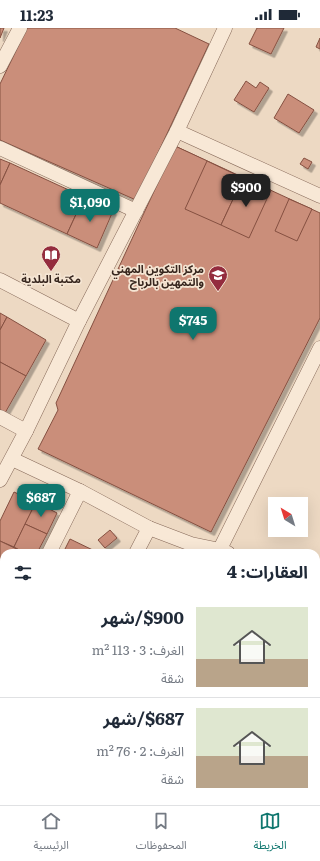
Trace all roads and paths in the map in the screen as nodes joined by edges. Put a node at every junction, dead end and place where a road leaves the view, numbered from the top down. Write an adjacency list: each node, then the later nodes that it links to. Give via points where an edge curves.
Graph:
1 (20, 28): 3 (street)
2 (225, 28): 4 (street)
3 (0, 66)
4 (177, 131): 6 (street); 7 (street)
5 (0, 148): 7 (street)
6 (320, 196)
7 (136, 211): 9 (street)
8 (0, 280): 9 (street)
9 (79, 321): 12 (street)
10 (320, 348): 20 (street)
11 (0, 417): 12 (street)
12 (26, 431): 13 (street)
13 (12, 459): 14 (street); 15 (street)
14 (0, 480)
15 (80, 491): 16 (street); 17 (street)
16 (149, 528): 18 (street); 19 (street)
17 (52, 549)
18 (138, 549)
19 (210, 549)
20 (223, 549)

